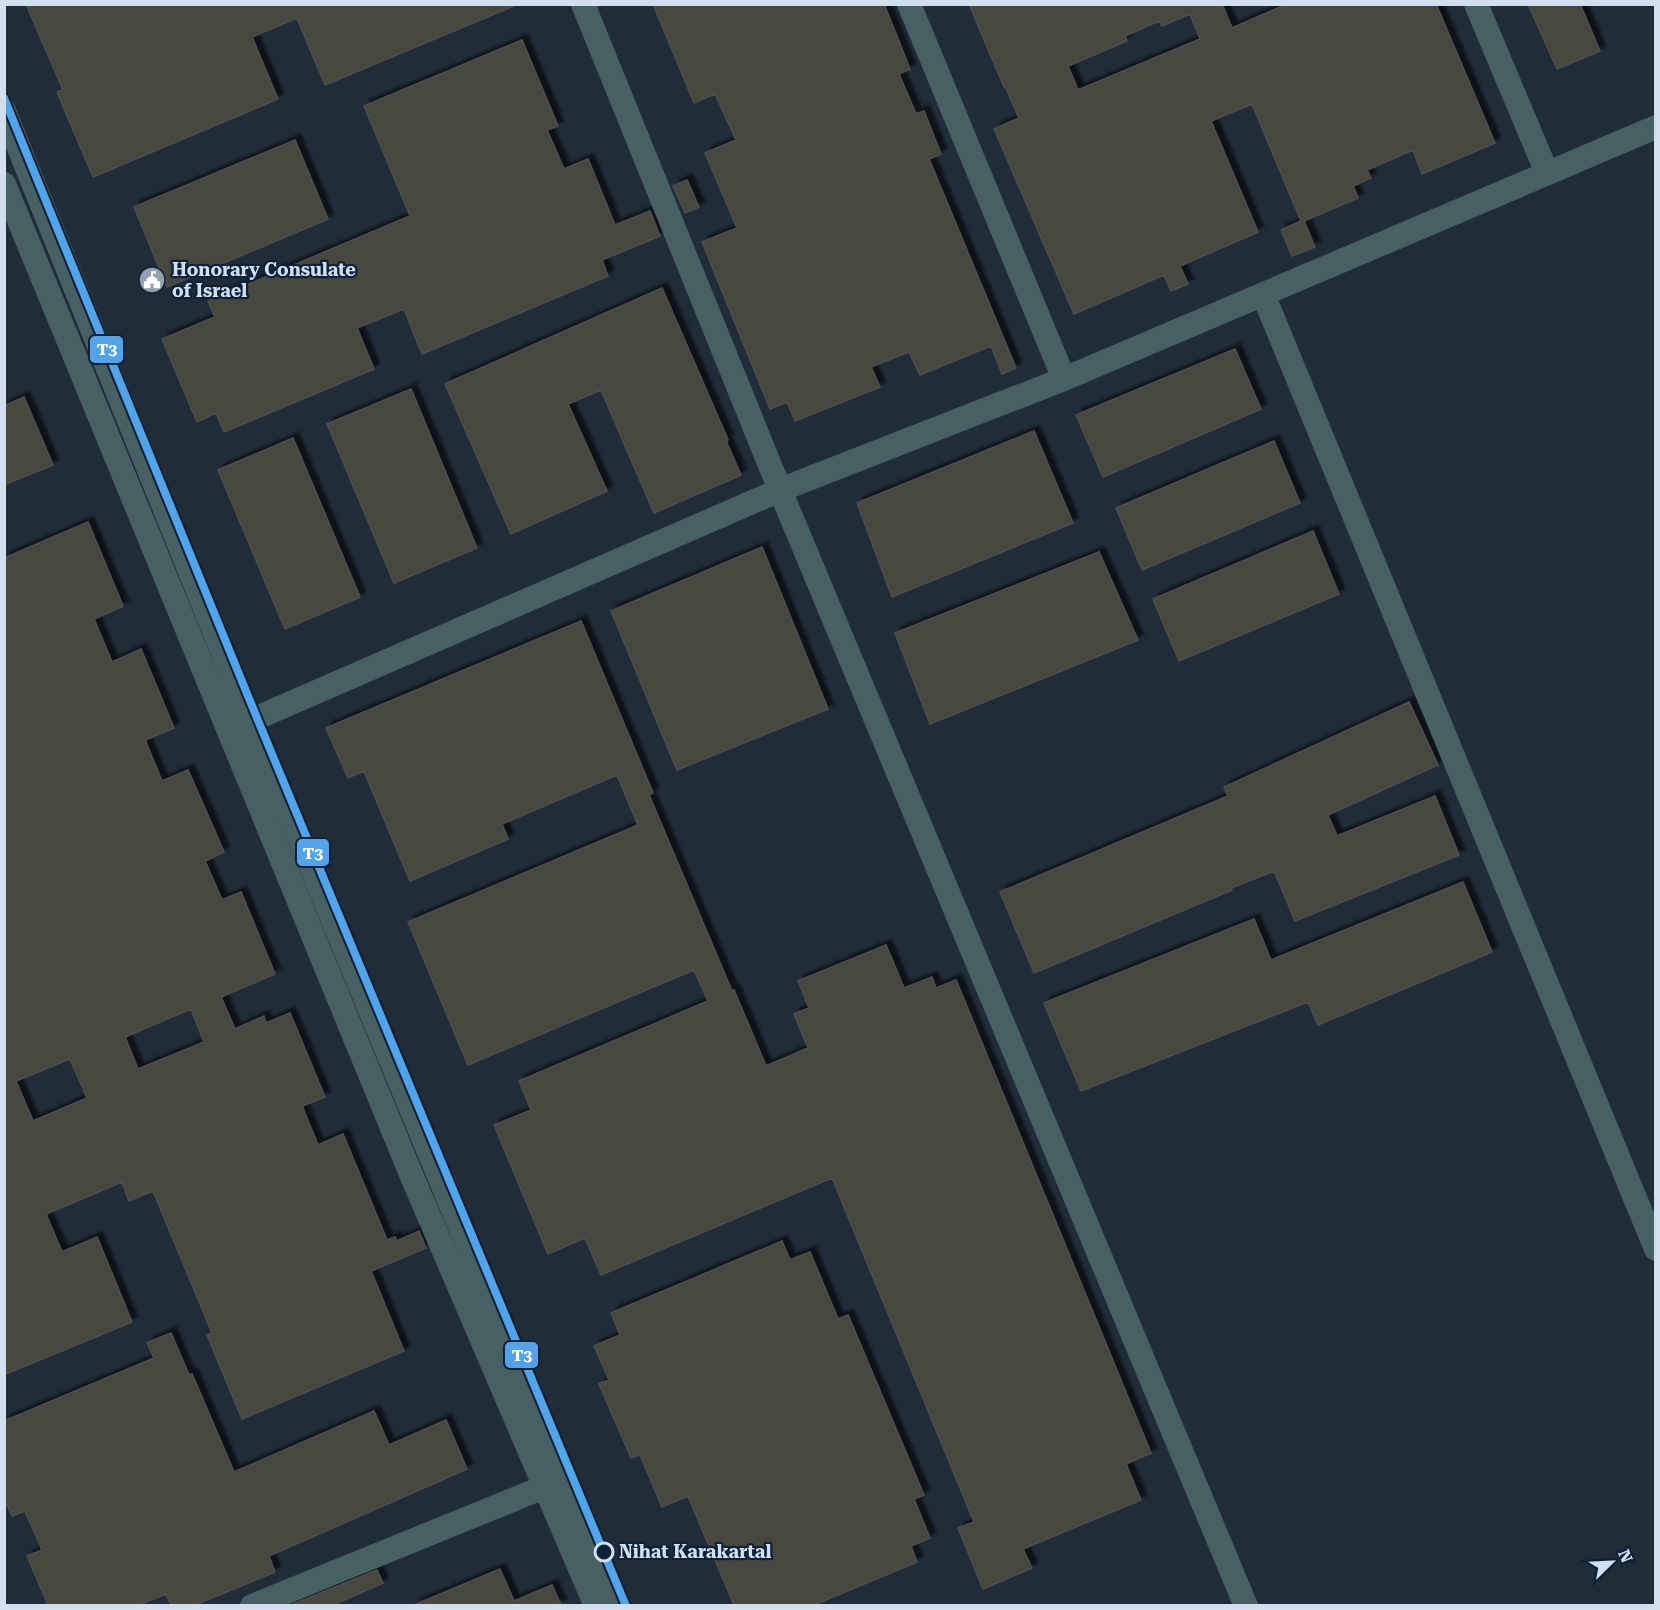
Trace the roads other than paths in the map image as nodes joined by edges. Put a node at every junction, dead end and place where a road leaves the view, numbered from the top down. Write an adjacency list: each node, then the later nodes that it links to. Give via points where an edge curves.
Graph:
1 (583, 4): 10 (street)
2 (909, 4): 9 (street)
3 (1476, 4): 6 (street)
4 (4, 111): 11 (street)
5 (1655, 127): 6 (street)
6 (1547, 173): 8 (street)
7 (4, 184): 11 (street)
8 (1263, 294): 9 (street); 12 (street)
9 (1065, 380): 10 (street)
10 (780, 490): 11 (street); 17 (street)
11 (240, 725): 13 (street)
12 (1656, 1249)
13 (555, 1483): 14 (street); 15 (street); 16 (street)
14 (252, 1605)
15 (596, 1605)
16 (616, 1605)
17 (1246, 1605)

